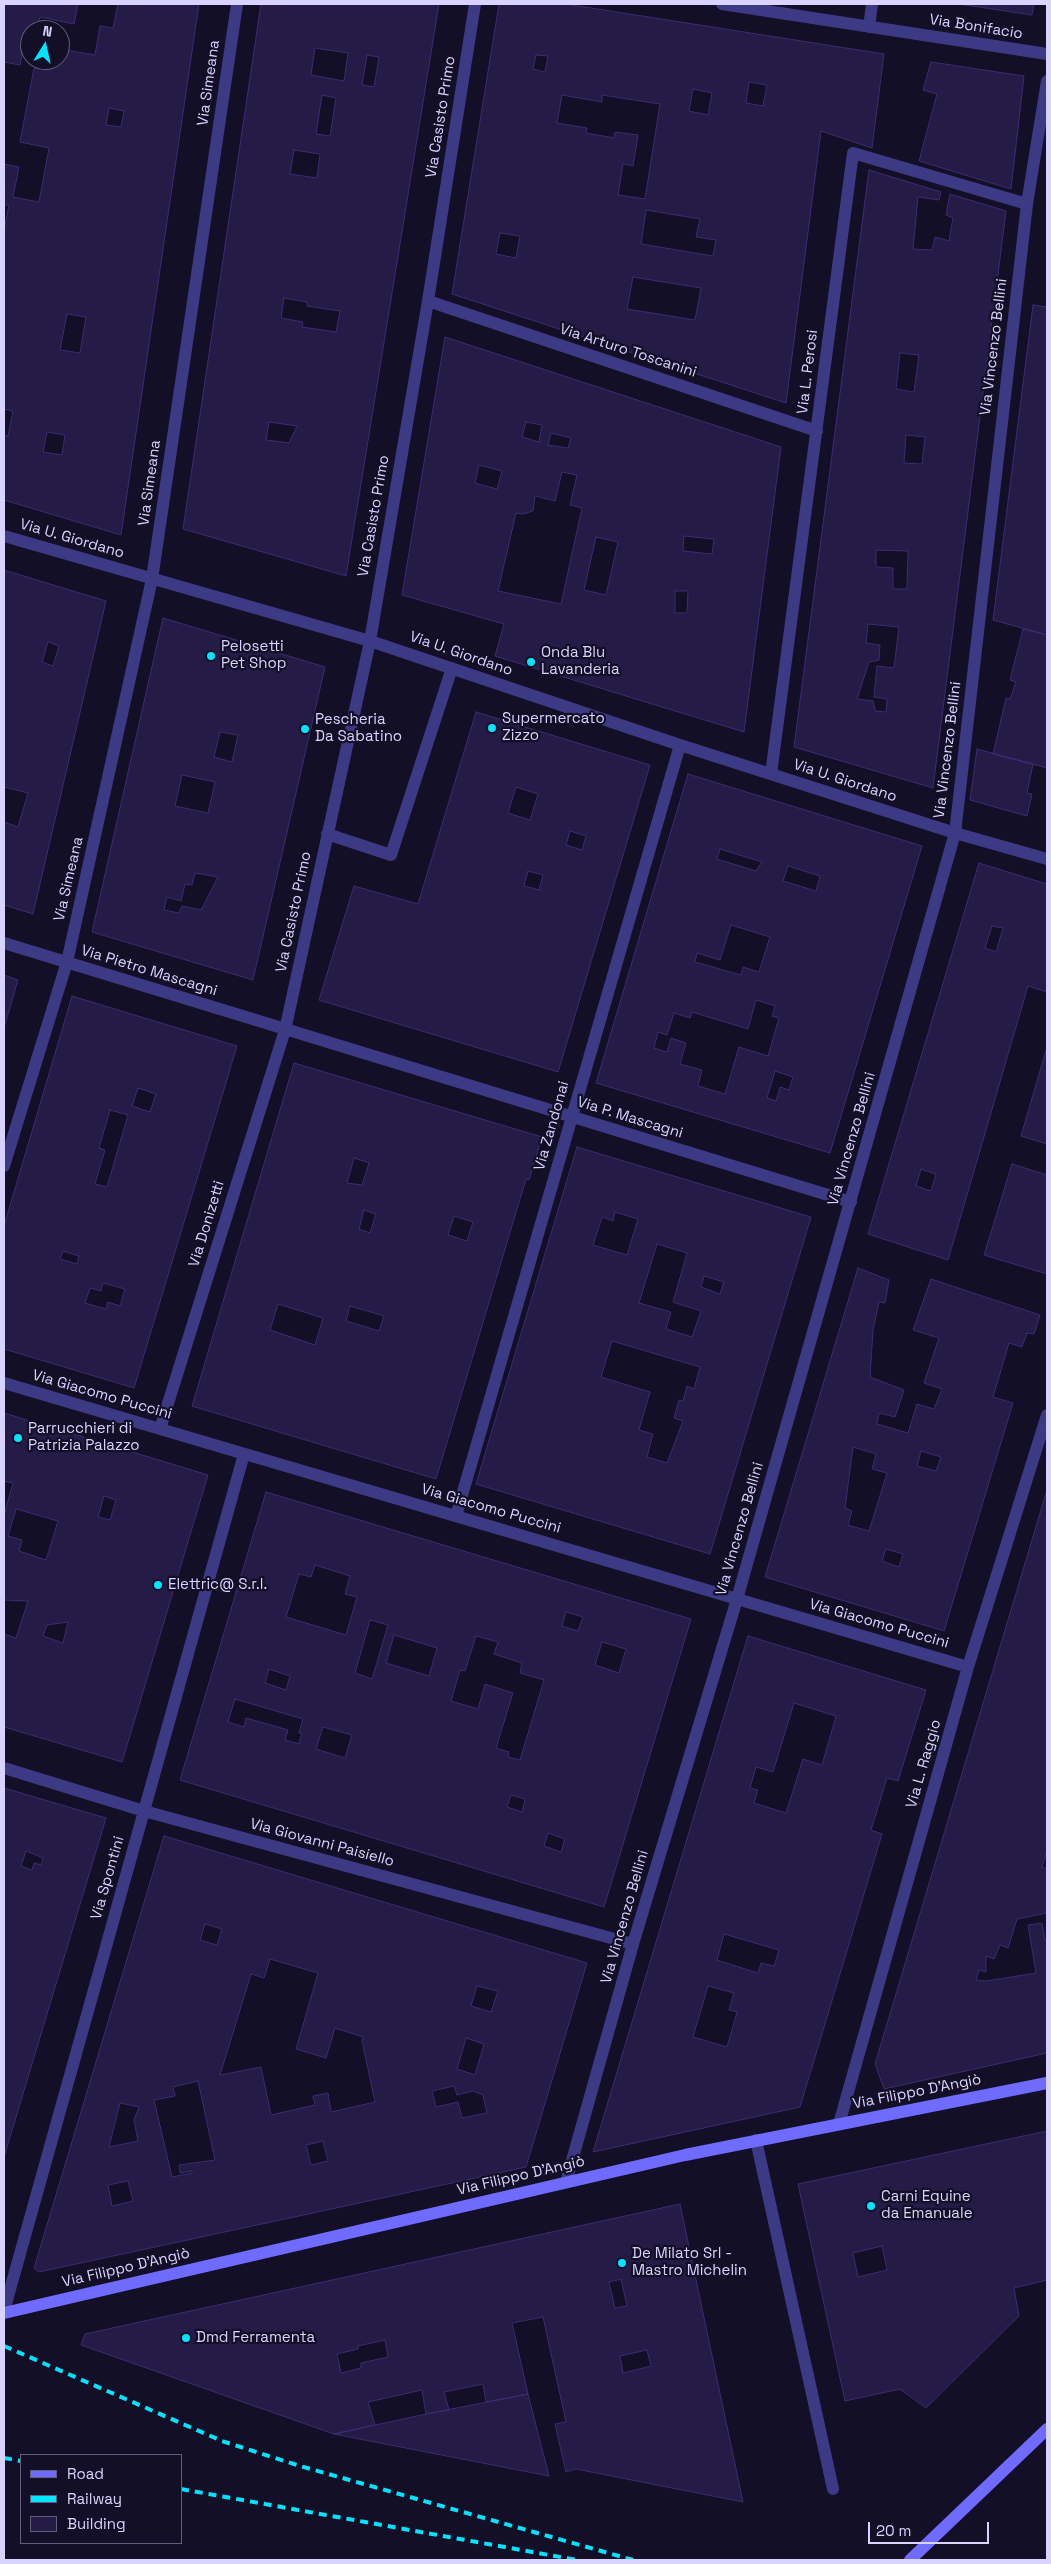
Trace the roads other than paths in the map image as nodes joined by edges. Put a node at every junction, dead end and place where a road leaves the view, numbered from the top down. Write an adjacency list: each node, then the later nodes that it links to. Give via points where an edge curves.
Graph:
1 (237, 4): 12 (street, Via Simeana)
2 (475, 4): 9 (street, Via Casisto Primo)
3 (722, 4): 5 (street, Via Bonifacio)
4 (872, 4): 5 (street)
5 (869, 27): 6 (street, Via Bonifacio)
6 (1047, 54)
7 (1047, 81): 8 (street, Via Vincenzo Bellini)
8 (1027, 204): 10 (street, Via L. Perosi, via 853,153); 17 (street, Via Vincenzo Bellini)
9 (428, 301): 10 (street, Via Arturo Toscanini); 13 (street, Via Casisto Primo)
10 (817, 431): 16 (street, Via L. Perosi)
11 (4, 536): 12 (street, Via U. Giordano)
12 (152, 579): 13 (street, Via U. Giordano); 21 (street, Via Simeana)
13 (370, 641): 14 (street, Via U. Giordano); 18 (street, Via Casisto Primo)
14 (452, 668): 15 (street, Via U. Giordano); 18 (street, via 391,855)
15 (680, 745): 16 (street, Via U. Giordano); 23 (street, Via Zandonai)
16 (771, 774): 17 (street, Via U. Giordano)
17 (955, 833): 19 (street, Via U. Giordano); 25 (street, Via Vincenzo Bellini)
18 (327, 834): 22 (street, Via Casisto Primo)
19 (1047, 859)
20 (4, 943): 21 (street, Via Pietro Mascagni)
21 (67, 962): 22 (street, Via Pietro Mascagni); 24 (street, Via Simeana)
22 (285, 1030): 23 (street, Via P. Mascagni); 28 (street, Via Donizetti)
23 (571, 1118): 25 (street, Via P. Mascagni); 30 (street, Via Zandonai)
24 (4, 1166)
25 (851, 1202): 31 (street, Via Vincenzo Bellini)
26 (4, 1383): 28 (street, Via Giacomo Puccini)
27 (1047, 1415): 32 (street, Via L. Raggio)
28 (160, 1429): 29 (street, Via Giacomo Puccini)
29 (244, 1454): 30 (street, Via Giacomo Puccini); 34 (street, Via Spontini)
30 (456, 1516): 31 (street, Via Giacomo Puccini)
31 (737, 1599): 32 (street, Via Giacomo Puccini); 35 (street, Via Vincenzo Bellini)
32 (968, 1667): 37 (street, Via L. Raggio)
33 (4, 1768): 34 (street, Via Giovanni Paisiello)
34 (144, 1812): 35 (street, Via Giovanni Paisiello); 40 (street, Via Spontini)
35 (633, 1944): 39 (street, Via Vincenzo Bellini)
36 (1047, 2083): 37 (main road, Via Filippo D'Angiò)
37 (838, 2124): 38 (main road, Via Filippo D'Angiò)
38 (756, 2140): 39 (main road, Via Filippo D'Angiò); 42 (street)
39 (566, 2182): 40 (main road, Via Filippo D'Angiò)
40 (4, 2312)
41 (1047, 2429): 43 (main road)
42 (833, 2489)
43 (910, 2560)

